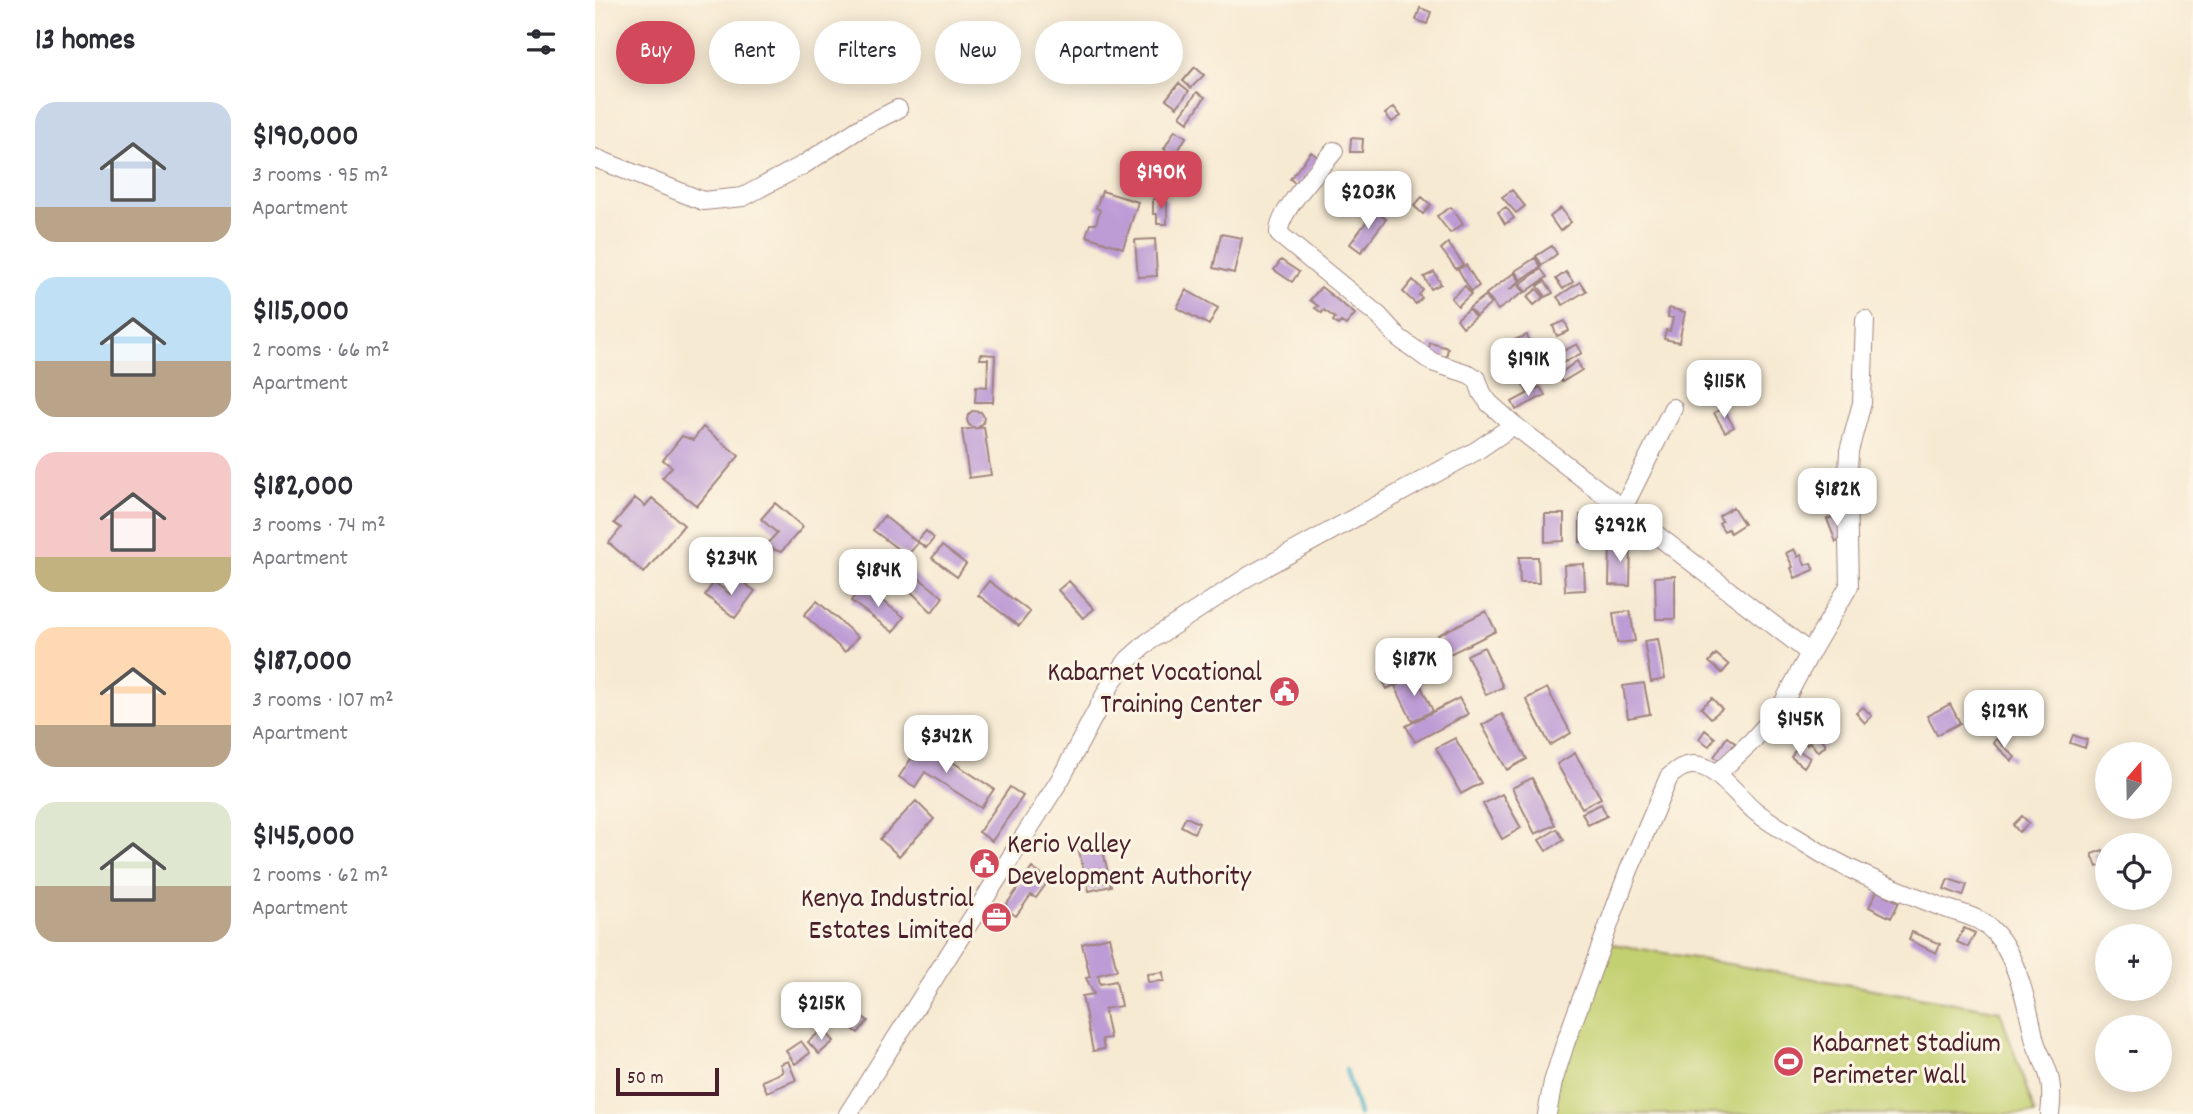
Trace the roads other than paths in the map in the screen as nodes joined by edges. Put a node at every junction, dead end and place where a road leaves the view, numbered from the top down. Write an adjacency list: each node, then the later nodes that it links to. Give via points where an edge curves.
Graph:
1 (898, 109): 3 (street, via 743,197 703,201)
2 (1334, 151): 6 (street, via 1288,209 1279,223 1279,234 1431,362 1477,379 1489,403)
3 (595, 158)
4 (1865, 320): 8 (street, via 1862,403 1849,452 1849,586)
5 (1673, 408): 7 (street)
6 (1514, 425): 7 (street); 10 (street, via 1476,451 1249,576 1128,660 1061,778)
7 (1623, 508): 8 (street)
8 (1810, 653): 9 (street, via 1779,711)
9 (1717, 774): 11 (street, via 1698,765 1678,768 1669,777 1629,870 1565,1044); 12 (street, via 1755,811 1817,851 1855,872 1964,912 1995,933 2007,950 2028,1003 2035,1044 2047,1070)
10 (848, 1114)
11 (1547, 1114)
12 (2050, 1114)

